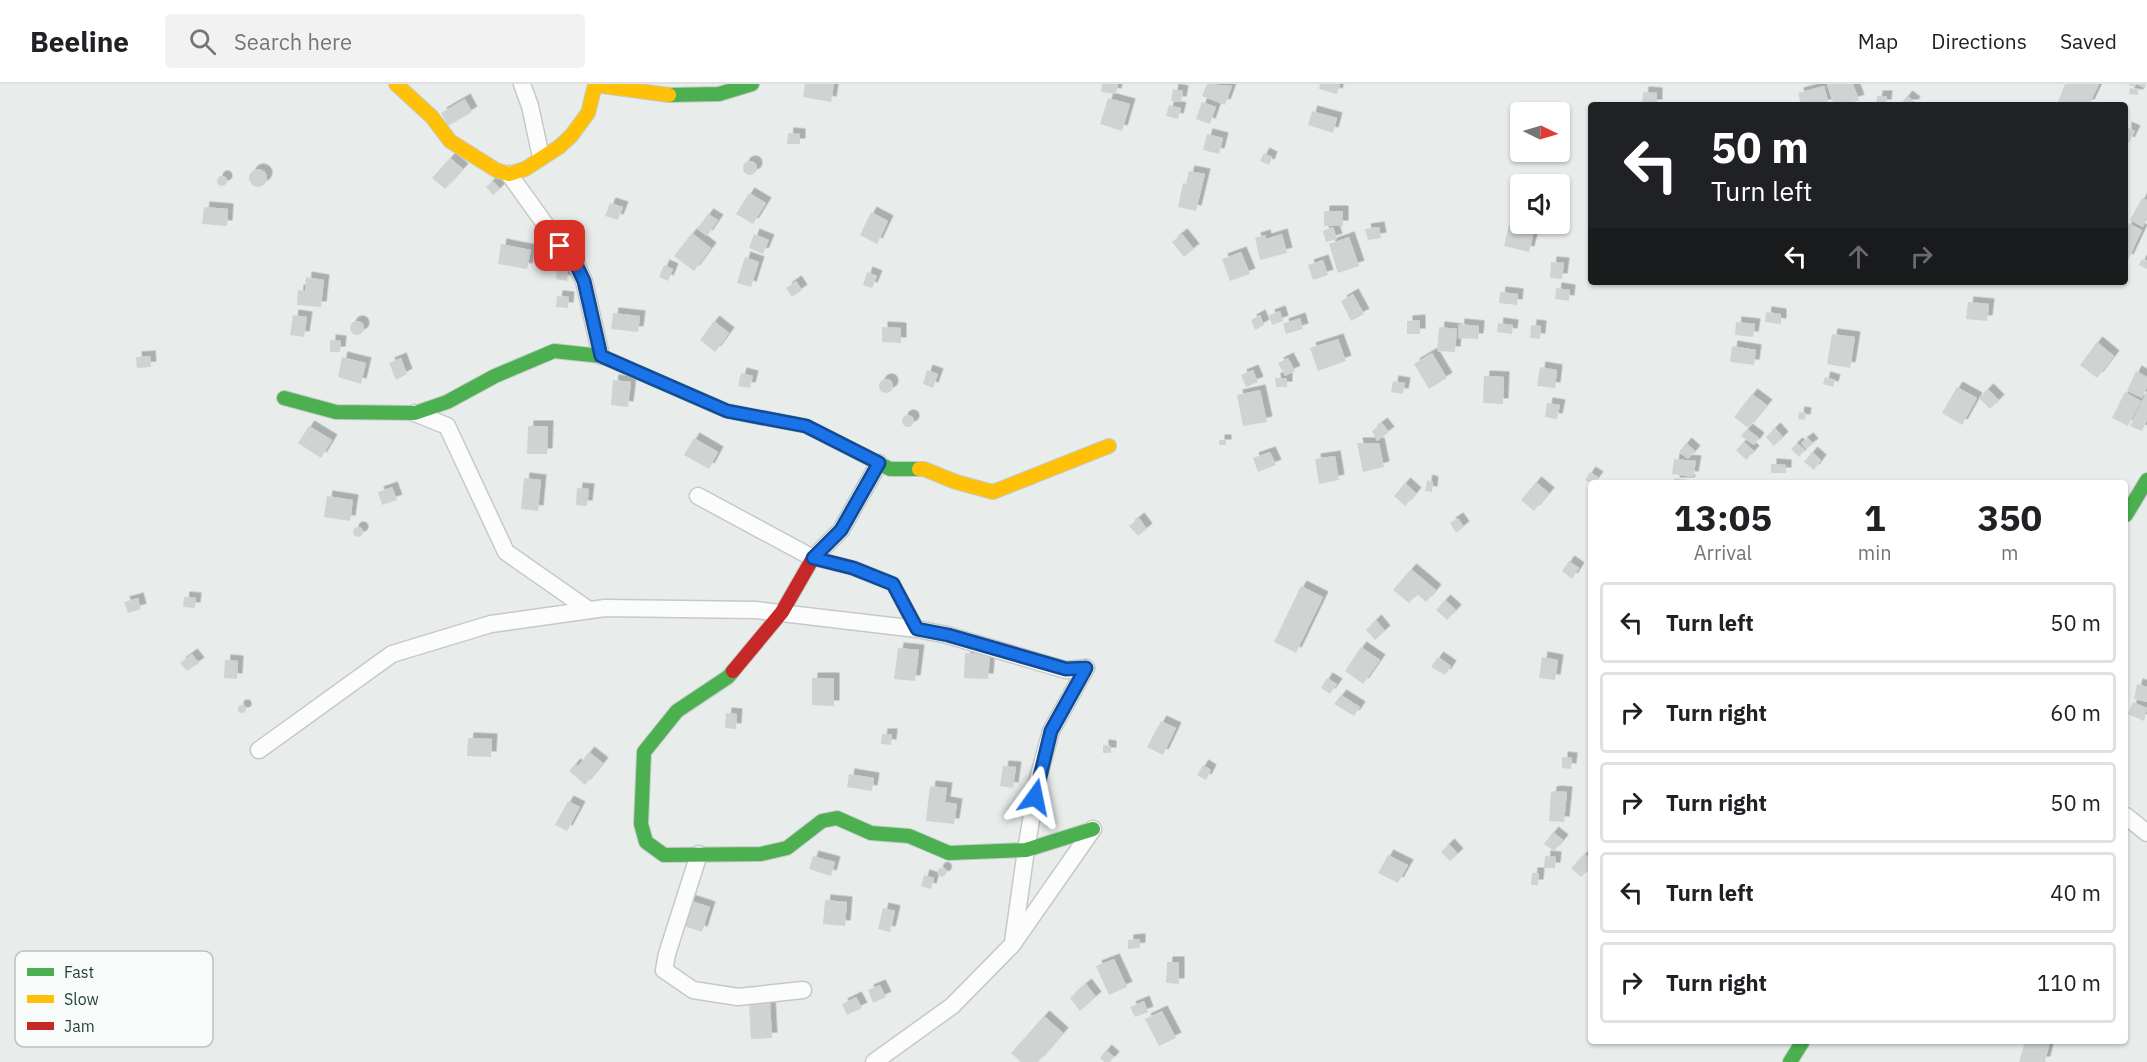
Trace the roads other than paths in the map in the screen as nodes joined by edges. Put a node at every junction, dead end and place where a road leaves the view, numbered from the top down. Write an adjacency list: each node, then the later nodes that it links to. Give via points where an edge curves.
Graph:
1 (396, 84): 5 (street, via 432,117 450,141)
2 (522, 84): 4 (street)
3 (752, 84): 4 (street, via 734,91 697,96 595,86 588,113 571,136)
4 (541, 158): 5 (street)
5 (509, 174): 6 (street, via 560,246 573,258 584,281)
6 (601, 356): 8 (street, via 554,351); 10 (street, via 727,411 806,426)
7 (284, 398): 8 (street, via 336,412)
8 (416, 413): 15 (street, via 447,426 506,552)
9 (1109, 446): 10 (street, via 993,492 924,469 890,469)
10 (879, 463): 14 (street, via 841,530)
11 (2147, 480): 13 (street)
12 (698, 496): 14 (street)
13 (2128, 512)
14 (813, 558): 16 (street); 17 (street, via 893,584)
15 (589, 610): 16 (street); 18 (street, via 491,624 392,654)
16 (782, 612): 17 (street); 23 (street, via 728,676 677,711 644,752 641,824 646,842 664,855)
17 (917, 629): 22 (street, via 1066,669 1086,668 1051,731)
18 (260, 750)
19 (2128, 818): 21 (street)
20 (1093, 829): 22 (street); 24 (street)
21 (2147, 833)
22 (1026, 850): 23 (street, via 949,852 909,836 871,833 837,819 822,822 787,848 761,854); 24 (street)
23 (699, 854): 25 (street, via 664,970 693,990 738,997)
24 (1012, 945): 27 (street, via 952,1006)
25 (804, 990)
26 (1801, 1044): 28 (street)
27 (874, 1062)
28 (1790, 1062)

